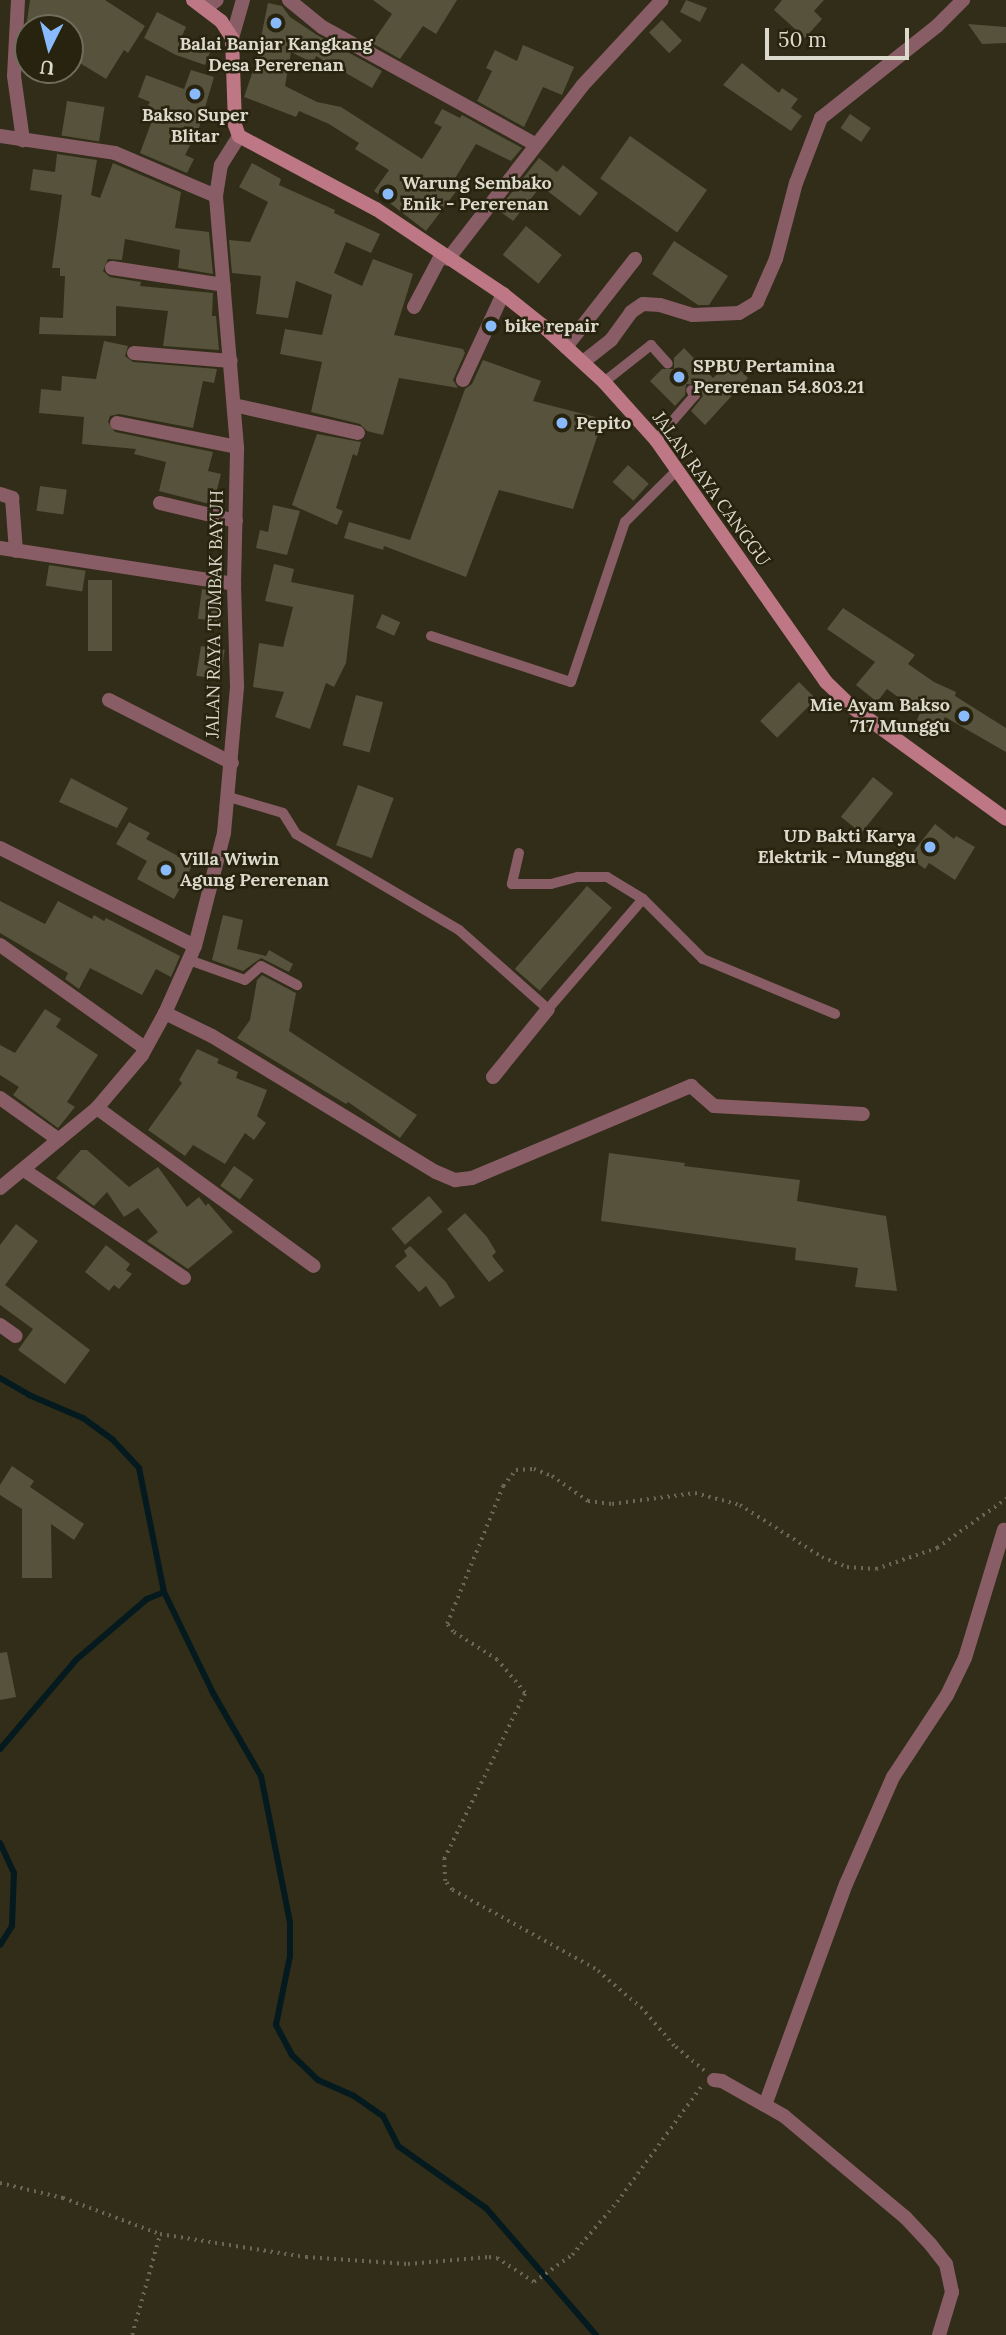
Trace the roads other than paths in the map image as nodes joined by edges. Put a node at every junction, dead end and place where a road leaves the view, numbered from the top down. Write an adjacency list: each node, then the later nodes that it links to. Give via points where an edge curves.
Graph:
1 (18, 0): 10 (street, via 14,76)
2 (243, 0): 7 (street)
3 (289, 0): 11 (street, via 322,27)
4 (662, 0): 11 (street)
5 (963, 0): 22 (street, via 821,118 758,302 739,313 693,315 643,304 631,312 611,340)
6 (205, 3): 7 (main road)
7 (232, 38): 9 (main road)
8 (0, 136): 10 (street)
9 (239, 136): 12 (street, JALAN RAYA TUMBAK BAYUH, via 221,165); 13 (main road, JALAN RAYA CANGGU, via 376,209)
10 (23, 140): 12 (street, via 115,153)
11 (535, 144): 13 (street)
12 (216, 196): 16 (street, JALAN RAYA TUMBAK BAYUH)
13 (445, 257): 17 (main road, JALAN RAYA CANGGU); 18 (street)
14 (635, 260): 19 (street)
15 (112, 268): 16 (street)
16 (224, 285): 21 (street, JALAN RAYA TUMBAK BAYUH)
17 (503, 294): 19 (main road, JALAN RAYA CANGGU); 24 (street)
18 (414, 307)
19 (566, 347): 22 (main road, JALAN RAYA CANGGU)
20 (134, 353): 21 (street)
21 (231, 361): 27 (street, JALAN RAYA TUMBAK BAYUH)
22 (583, 362): 25 (main road, JALAN RAYA CANGGU)
23 (668, 364): 25 (lane, via 651,345)
24 (463, 380)
25 (604, 382): 30 (main road, JALAN RAYA CANGGU)
26 (691, 390): 30 (lane, via 695,395)
27 (234, 405): 29 (street); 31 (street, JALAN RAYA TUMBAK BAYUH)
28 (117, 423): 31 (street)
29 (358, 433)
30 (656, 440): 32 (main road, JALAN RAYA CANGGU)
31 (237, 447): 35 (street, JALAN RAYA TUMBAK BAYUH)
32 (677, 470): 39 (lane, via 625,522 571,682); 43 (main road, JALAN RAYA CANGGU, via 826,682 852,707)
33 (0, 494): 37 (street, via 12,498)
34 (160, 503): 35 (street)
35 (236, 521): 38 (street, JALAN RAYA TUMBAK BAYUH)
36 (0, 548): 37 (street)
37 (16, 551): 38 (street)
38 (234, 584): 41 (street, JALAN RAYA TUMBAK BAYUH, via 237,686)
39 (431, 636)
40 (109, 700): 41 (street)
41 (232, 763): 42 (street, JALAN RAYA TUMBAK BAYUH)
42 (229, 797): 48 (street, JALAN RAYA TUMBAK BAYUH); 50 (lane, via 283,813 296,834 459,930)
43 (1006, 819)
44 (0, 848): 48 (street)
45 (519, 853): 46 (lane, via 512,884 607,877)
46 (643, 899): 50 (lane); 52 (lane, via 703,959)
47 (0, 945): 53 (street)
48 (192, 953): 49 (lane, via 245,980 261,966); 51 (street, JALAN RAYA TUMBAK BAYUH)
49 (297, 985)
50 (548, 1009): 54 (street)
51 (165, 1013): 53 (street, JALAN RAYA TUMBAK BAYUH); 57 (street, via 212,1036 455,1180 472,1178 691,1086 714,1105)
52 (835, 1014)
53 (145, 1048): 56 (street, JALAN RAYA TUMBAK BAYUH, via 133,1069)
54 (493, 1077)
55 (0, 1098): 58 (street)
56 (97, 1108): 58 (street, JALAN RAYA TUMBAK BAYUH); 61 (street)
57 (863, 1114)
58 (59, 1140): 59 (street, JALAN RAYA TUMBAK BAYUH)
59 (24, 1170): 60 (street, JALAN RAYA TUMBAK BAYUH); 62 (street)
60 (0, 1188)
61 (314, 1266)
62 (184, 1278)
63 (0, 1325): 64 (street)
64 (16, 1336)
65 (1004, 1530): 67 (street, via 965,1658 888,1789 846,1884)
66 (713, 2080): 67 (street)
67 (765, 2105): 68 (street, via 905,2217 946,2264 953,2292)
68 (939, 2335)

